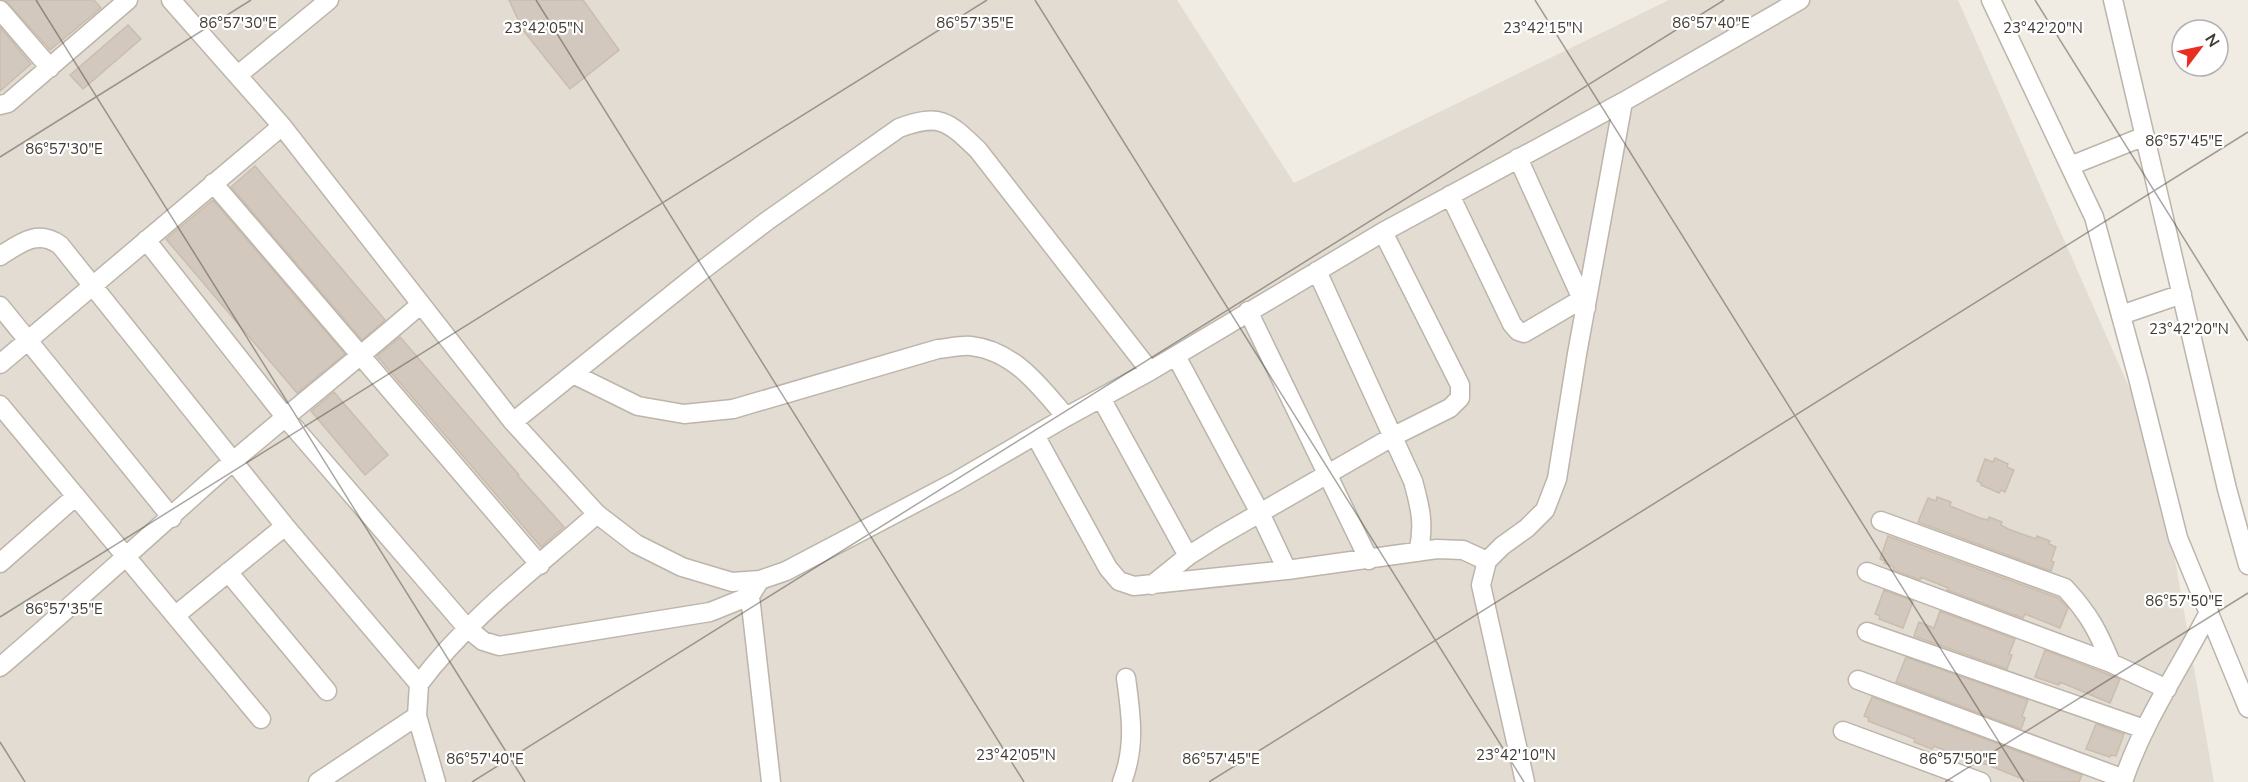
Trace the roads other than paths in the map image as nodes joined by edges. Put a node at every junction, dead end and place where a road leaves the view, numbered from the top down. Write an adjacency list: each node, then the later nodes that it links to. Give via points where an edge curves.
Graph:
1 (329, 0): 9 (street)
2 (1800, 0): 10 (street)
3 (1991, 0): 15 (street)
4 (2113, 0): 13 (street)
5 (116, 4): 8 (street)
6 (183, 4): 9 (street)
7 (0, 10): 8 (street)
8 (50, 68): 11 (street, via 8,103)
9 (238, 75): 12 (street)
10 (1623, 102): 14 (street); 24 (street)
11 (0, 105)
12 (282, 126): 16 (street); 25 (street)
13 (2145, 136): 15 (street); 23 (street)
14 (1518, 158): 17 (street); 24 (street)
15 (2070, 166): 28 (street, via 2094,217)
16 (213, 183): 19 (street); 30 (street)
17 (1450, 195): 18 (street); 24 (street, via 1518,331 1524,333)
18 (1383, 232): 21 (street); 41 (street, via 1460,385 1460,398 1450,408)
19 (146, 240): 22 (street); 38 (street)
20 (0, 256): 22 (street, via 34,237 49,237 60,245)
21 (1317, 272): 27 (street); 41 (street)
22 (91, 286): 29 (street); 42 (street)
23 (2182, 294): 28 (street); 57 (street)
24 (1584, 303): 56 (street, via 1557,479 1545,510)
25 (420, 304): 30 (street); 39 (street)
26 (0, 306): 29 (street)
27 (1248, 311): 31 (street); 43 (street)
28 (2121, 315): 65 (street, via 2178,538)
29 (28, 340): 32 (street); 47 (street)
30 (361, 356): 38 (street); 58 (street)
31 (1176, 356): 33 (street); 45 (street)
32 (0, 364)
33 (1150, 371): 34 (street, via 978,150 940,120 899,128 767,221); 35 (street)
34 (573, 374): 37 (street, via 638,406 684,414 733,409 938,349 971,346 1003,356 1031,376); 39 (street)
35 (1101, 398): 37 (street); 53 (street)
36 (0, 405): 44 (street)
37 (1066, 417): 40 (street)
38 (286, 418): 42 (street); 67 (street)
39 (513, 422): 46 (street)
40 (1035, 435): 62 (street, via 934,493 786,571); 63 (street, via 1108,568 1119,581 1134,586)
41 (1394, 436): 43 (street); 51 (street, via 1421,508)
42 (234, 462): 47 (street); 49 (street)
43 (1327, 475): 45 (street); 55 (street)
44 (76, 496): 52 (street); 54 (street)
45 (1260, 513): 53 (street); 59 (street)
46 (597, 514): 58 (street); 62 (street, via 636,544 682,567 732,582)
47 (171, 518): 52 (street)
48 (1881, 521): 69 (street, via 2066,588 2098,630)
49 (285, 525): 60 (street); 73 (street)
50 (0, 538): 54 (street)
51 (1418, 552): 55 (street); 56 (street, via 1463,550)
52 (127, 556): 66 (street); 70 (street)
53 (1188, 556): 63 (street)
54 (6, 558)
55 (1369, 560): 59 (street)
56 (1487, 561): 87 (street, via 1481,585)
57 (2248, 564)
58 (540, 565): 67 (street)
59 (1287, 570): 63 (street)
60 (228, 572): 66 (street); 75 (street)
61 (1867, 572): 69 (street)
62 (760, 580): 64 (street)
63 (1152, 585)
64 (750, 596): 67 (street, via 710,612 499,646 483,641); 85 (street)
65 (2209, 612): 74 (street); 76 (street)
66 (176, 615): 78 (street)
67 (467, 628): 73 (street)
68 (1867, 632): 79 (street)
69 (2111, 663): 74 (street)
70 (0, 667)
71 (1126, 678): 86 (street, via 1132,727 1130,761)
72 (1858, 680): 82 (street)
73 (419, 684): 77 (street)
74 (2167, 689): 79 (street)
75 (327, 691)
76 (2248, 708)
77 (417, 717): 81 (street); 84 (street)
78 (261, 719)
79 (2144, 729): 82 (street)
80 (1843, 731): 88 (street)
81 (346, 774): 83 (street)
82 (2124, 781)
83 (318, 782)
84 (436, 782)
85 (771, 782)
86 (1122, 782)
87 (1525, 782)
88 (1981, 782)

